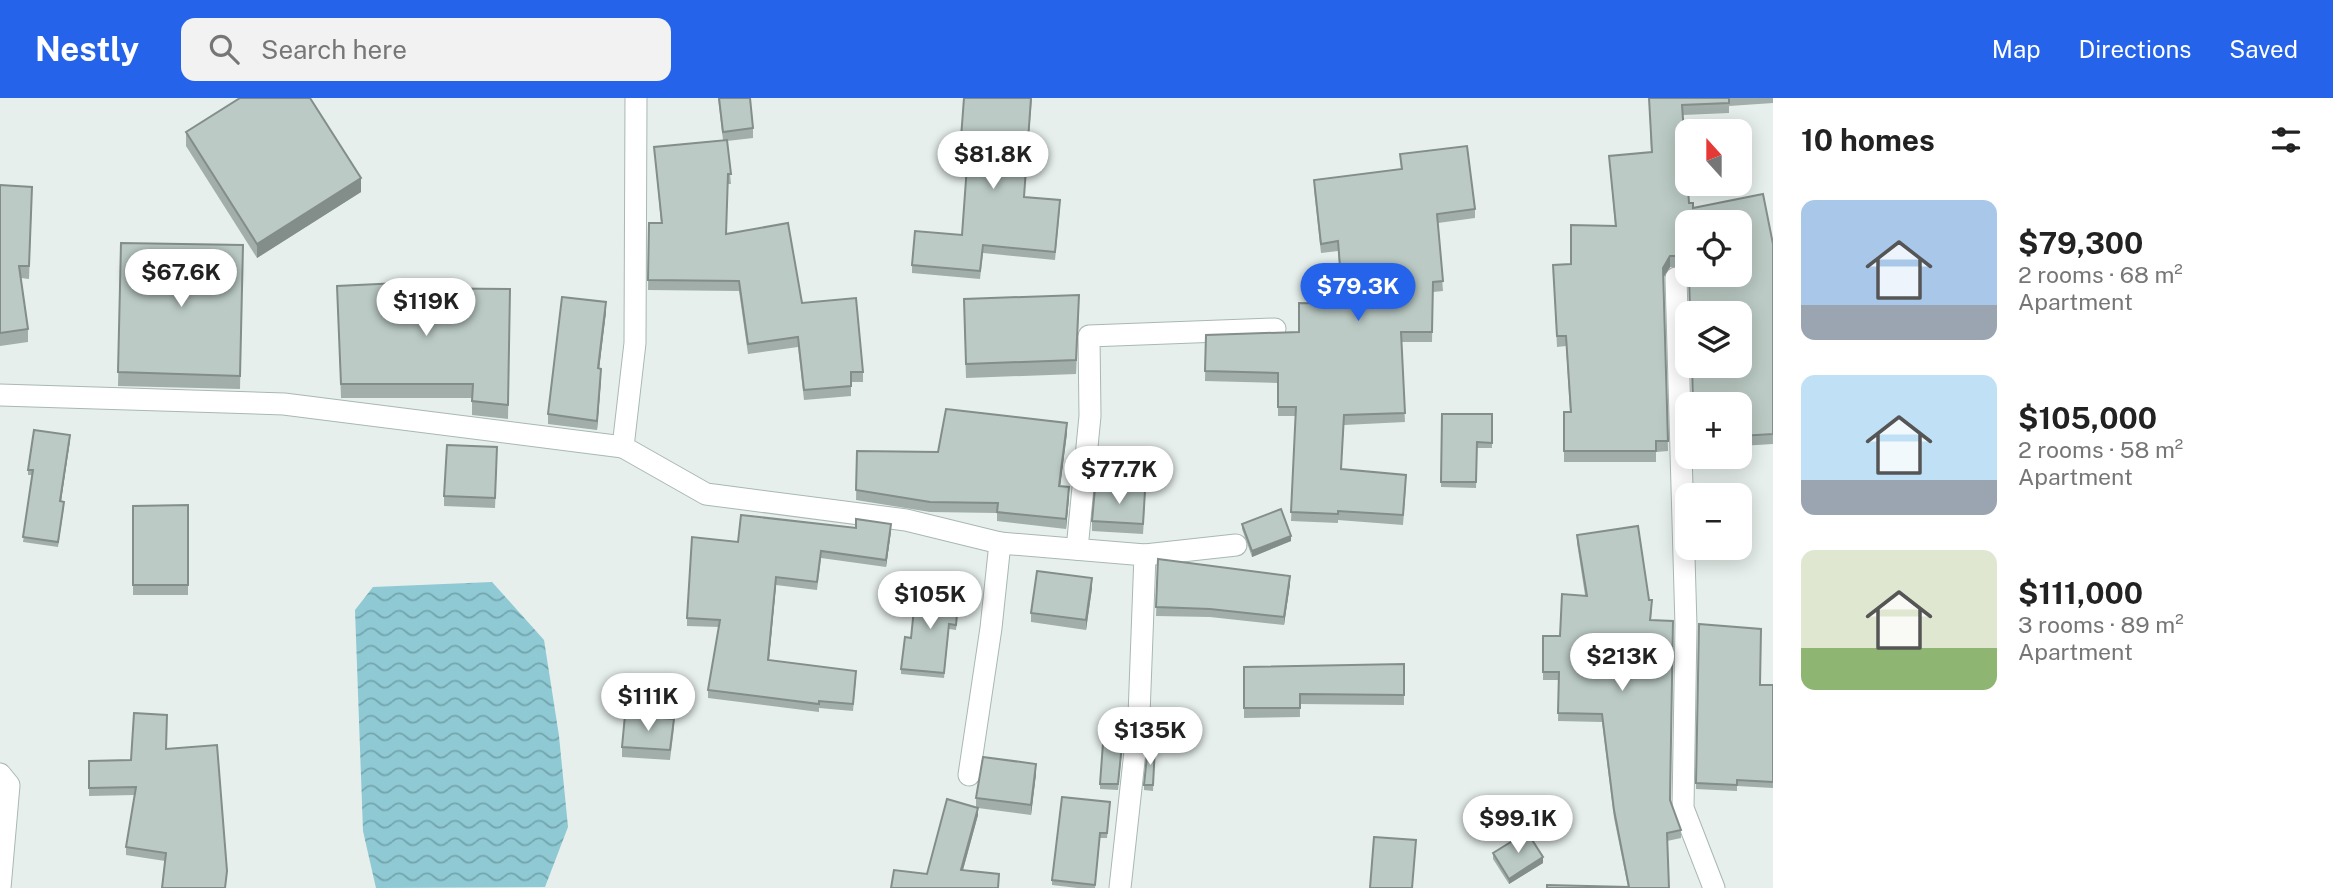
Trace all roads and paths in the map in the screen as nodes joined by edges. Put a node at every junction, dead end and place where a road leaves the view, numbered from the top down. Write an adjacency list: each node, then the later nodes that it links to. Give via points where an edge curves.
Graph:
1 (636, 98): 5 (street, via 635,343)
2 (1676, 287): 14 (street, via 1686,626 1683,808)
3 (1275, 329): 8 (street, via 1089,336 1090,416)
4 (0, 395): 5 (street, via 284,404)
5 (623, 447): 6 (street, via 706,494 906,520)
6 (1000, 543): 8 (street); 11 (street)
7 (1236, 545): 9 (street)
8 (1077, 549): 9 (street)
9 (1144, 555): 13 (street, via 1139,715)
10 (0, 774): 12 (street, via 9,785)
11 (969, 775)
12 (0, 888)
13 (1120, 888)
14 (1714, 888)

